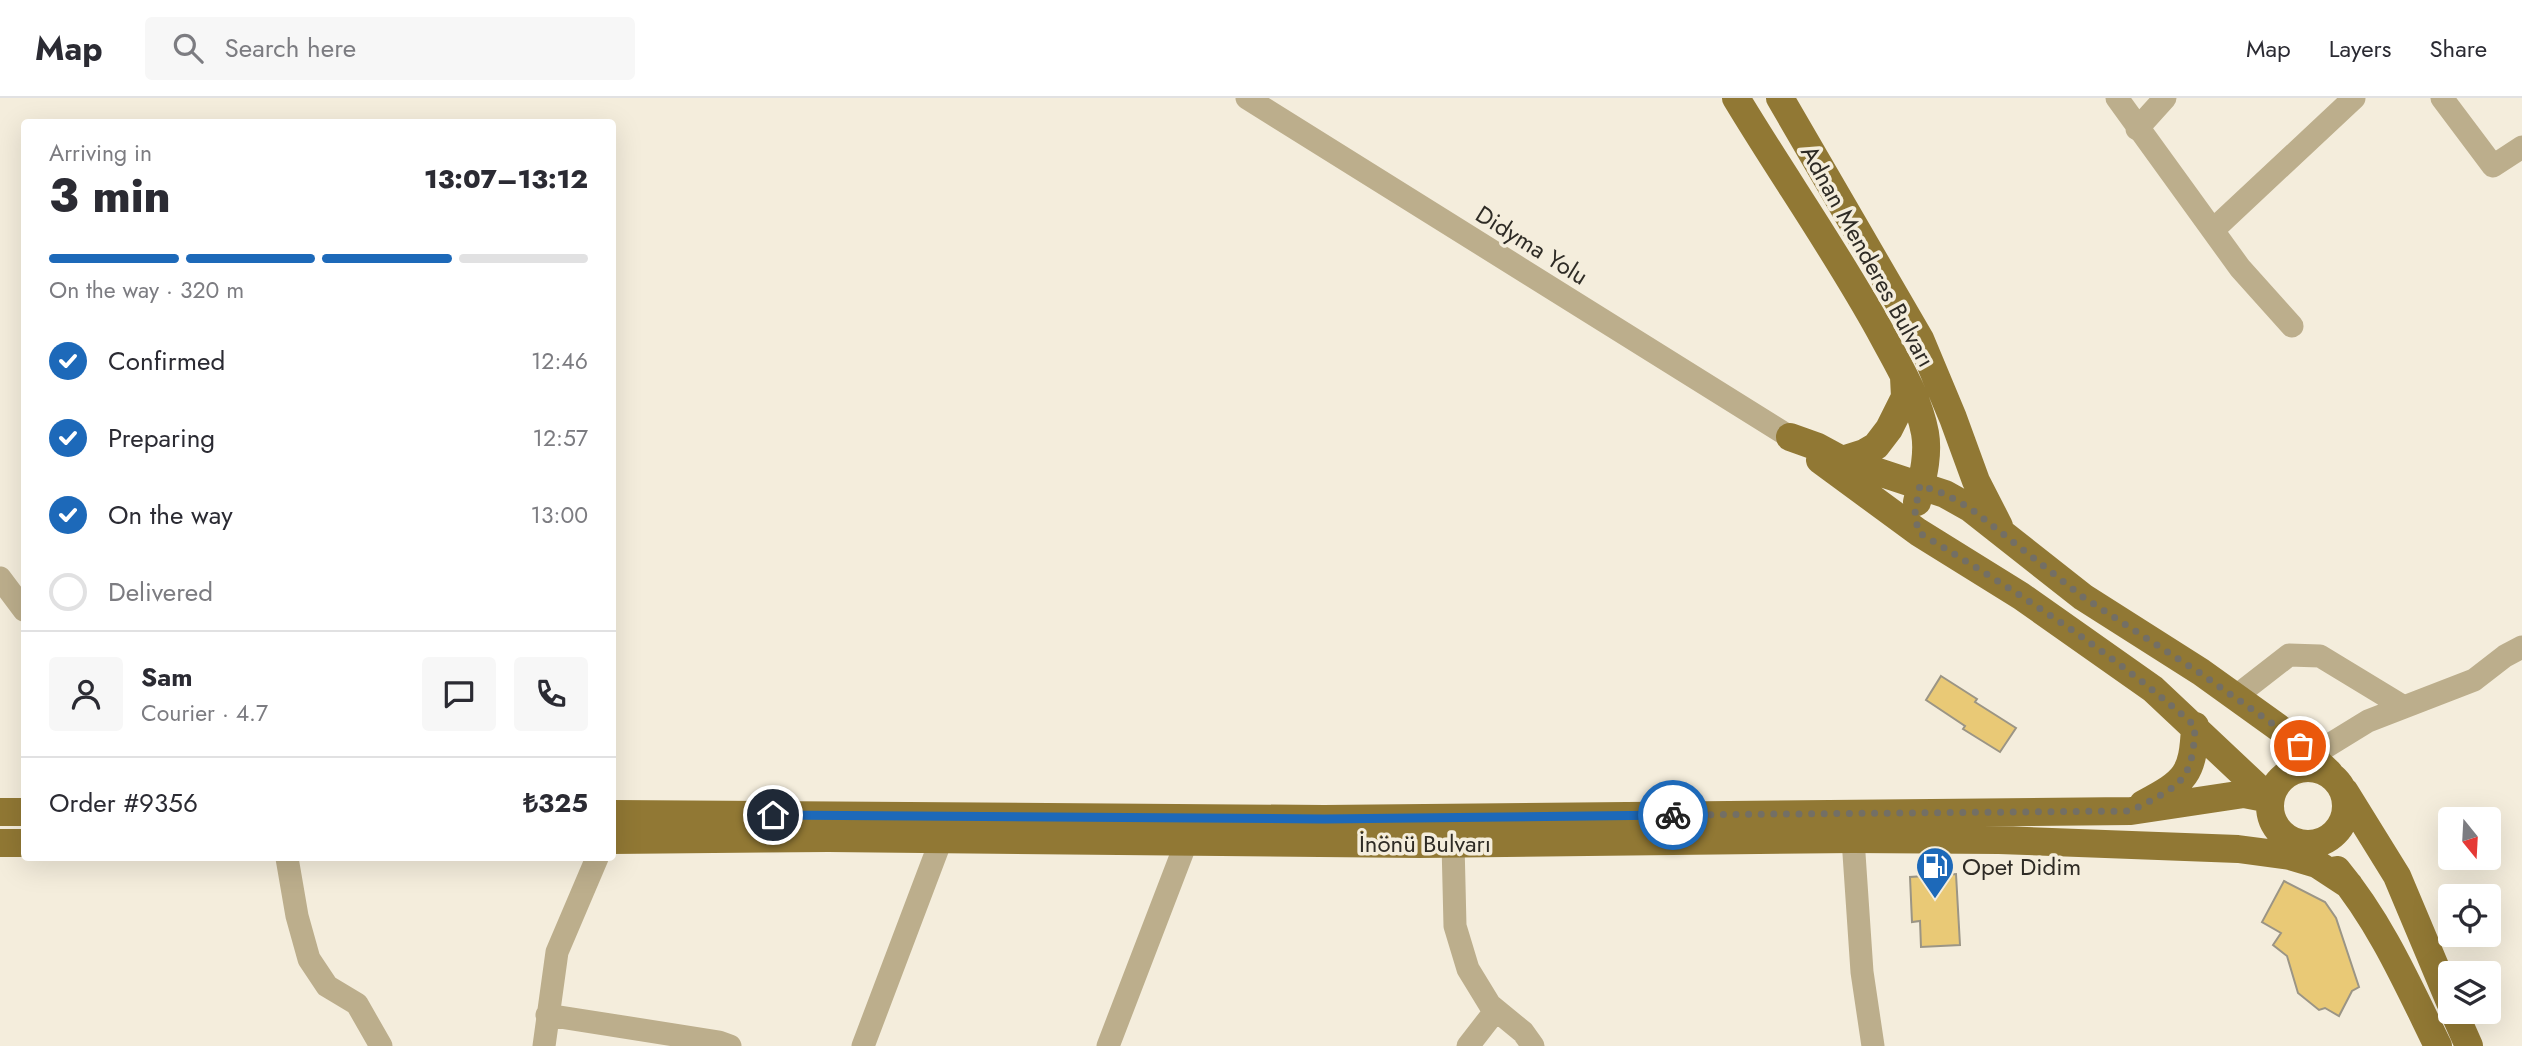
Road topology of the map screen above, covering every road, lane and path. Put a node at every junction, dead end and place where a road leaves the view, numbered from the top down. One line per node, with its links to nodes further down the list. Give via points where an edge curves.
1 (1247, 98): 13 (street, Didyma Yolu)
2 (1736, 98): 12 (main road, Adnan Menderes Bulvarı, via 1855,286)
3 (1780, 98): 17 (main road, Adnan Menderes Bulvarı, via 1920,339)
4 (2117, 98): 8 (street)
5 (2165, 98): 8 (street)
6 (2354, 98): 10 (street)
7 (2442, 98): 9 (street, via 2493,166)
8 (2137, 129): 10 (street)
9 (2522, 147)
10 (2213, 230): 11 (street, via 2239,268)
11 (2292, 326)
12 (1904, 375): 14 (main road, via 1905,397 1877,446); 15 (main road, Adnan Menderes Bulvarı, via 1925,436)
13 (1790, 437): 14 (main road); 16 (main road)
14 (1842, 460): 15 (main road)
15 (1920, 485): 16 (main road, Adnan Menderes Bulvarı, via 1915,511); 17 (main road, via 1970,508)
16 (1918, 532): 18 (main road)
17 (2001, 532): 18 (main road, via 1994,553); 22 (main road, via 2083,597)
18 (1972, 565): 24 (main road, via 2143,681)
19 (0, 578): 20 (street)
20 (21, 606)
21 (2522, 647): 23 (street, via 2474,680)
22 (2235, 697): 23 (street, via 2289,655 2320,656); 25 (main road, via 2290,736)
23 (2403, 708): 25 (street, via 2368,721)
24 (2195, 726): 26 (main road); 27 (main road, via 2194,755 2187,773 2172,788)
25 (2328, 774): 26 (main road, via 2317,768 2292,771 2274,787); 39 (main road, via 2346,814 2326,841); 44 (main road, via 2397,876)
26 (2270, 799): 27 (main road, İnönü Bulvarı, via 2244,794); 31 (main road, via 2272,821)
27 (2131, 811): 30 (main road, İnönü Bulvarı, via 1324,819)
28 (0, 812): 29 (main road)
29 (21, 812)
30 (616, 814)
31 (2286, 838): 39 (main road); 40 (main road)
32 (1853, 839): 38 (main road, İnönü Bulvarı); 40 (main road, İnönü Bulvarı); 55 (street, via 1862,972)
33 (616, 840): 34 (main road, İnönü Bulvarı)
34 (941, 840): 37 (main road, İnönü Bulvarı); 51 (street)
35 (0, 843): 36 (main road)
36 (21, 843)
37 (1186, 843): 38 (main road, İnönü Bulvarı); 52 (street)
38 (1453, 843): 45 (street, via 1455,926 1468,969)
39 (2315, 844): 43 (main road)
40 (2238, 849): 43 (main road, via 2317,864)
41 (288, 861): 48 (street, via 309,959 327,986 357,1004)
42 (596, 861): 46 (street, via 557,952)
43 (2349, 885): 56 (main road, via 2377,926)
44 (2438, 973)
45 (1496, 1010): 53 (street); 54 (street, via 1523,1031)
46 (547, 1016): 49 (street); 50 (street)
47 (2459, 1024): 57 (main road)
48 (381, 1046)
49 (544, 1046)
50 (730, 1046)
51 (863, 1046)
52 (1108, 1046)
53 (1468, 1046)
54 (1533, 1046)
55 (1873, 1046)
56 (2438, 1046)
57 (2469, 1046)

